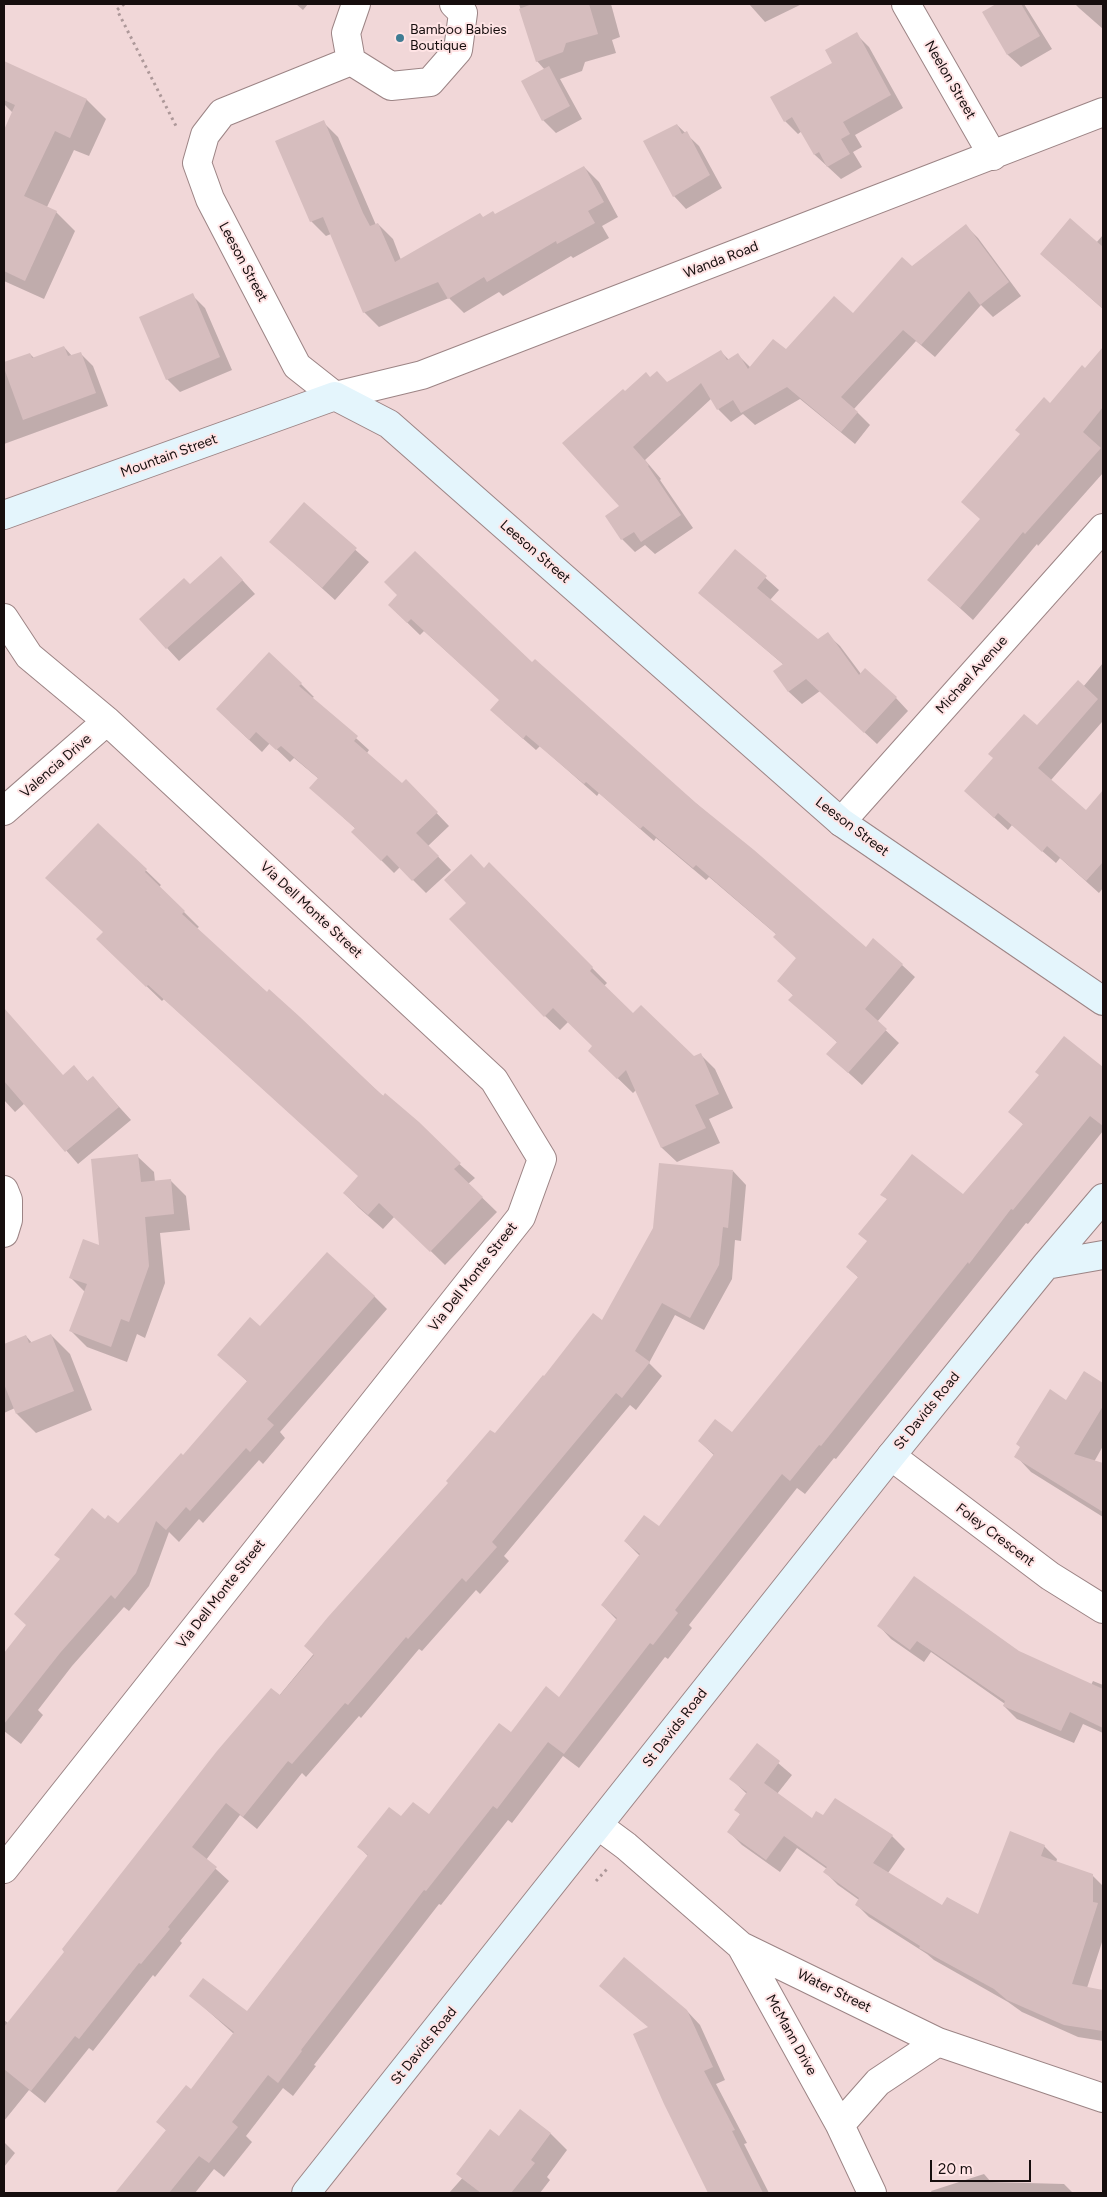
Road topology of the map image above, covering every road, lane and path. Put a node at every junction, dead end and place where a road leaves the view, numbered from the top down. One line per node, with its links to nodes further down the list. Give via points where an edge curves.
1 (124, 4): 8 (path, via 117,10)
2 (356, 4): 5 (street, via 346,33)
3 (454, 4): 5 (street, via 463,14 458,50 430,82 390,86)
4 (906, 4): 7 (street, Neelon Street)
5 (351, 61): 8 (street, via 222,113 205,135)
6 (1103, 112): 7 (street, Wanda Road)
7 (993, 156): 9 (street, Wanda Road, via 422,375)
8 (197, 163): 9 (street, Leeson Street, via 210,199 297,366)
9 (335, 396): 10 (street, Mountain Street); 15 (street, Leeson Street, via 389,424)
10 (4, 515)
11 (1103, 528): 15 (street, Michael Avenue)
12 (4, 618): 13 (street, Via Dell Monte Street, via 29,656)
13 (108, 721): 14 (street, Valencia Drive); 25 (street, Via Dell Monte Street, via 494,1080 542,1159 521,1216)
14 (4, 811)
15 (840, 822): 16 (street, Leeson Street)
16 (1103, 1001)
17 (4, 1190): 19 (street, via 8,1200 8,1220)
18 (1103, 1198): 21 (street, St Davids Road)
19 (4, 1233)
20 (1103, 1255): 21 (street)
21 (1046, 1265): 22 (street, St Davids Road)
22 (891, 1456): 23 (street, Foley Crescent, via 1050,1576); 24 (street, St Davids Road)
23 (1103, 1609)
24 (599, 1826): 26 (street, Water Street); 30 (street, St Davids Road)
25 (4, 1869)
26 (741, 1946): 27 (street, Water Street); 29 (street, McMann Drive)
27 (938, 2042): 28 (street, Water Street); 29 (street, via 878,2082)
28 (1103, 2098)
29 (840, 2125): 31 (street, McMann Drive)
30 (306, 2193)
31 (872, 2193)

